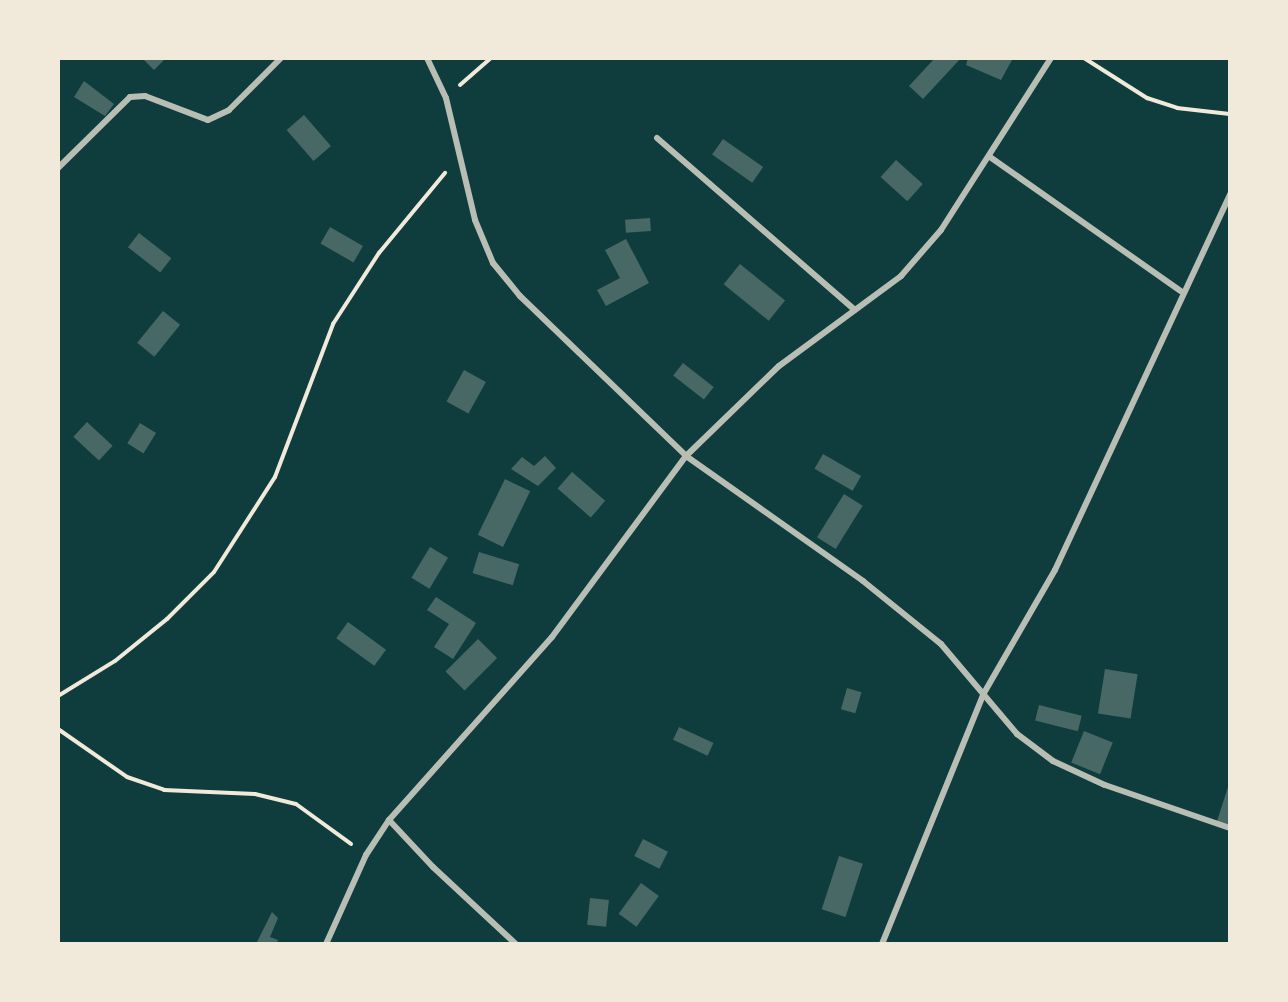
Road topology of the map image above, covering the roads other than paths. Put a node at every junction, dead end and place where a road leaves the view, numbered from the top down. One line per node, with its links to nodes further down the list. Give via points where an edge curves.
1 (281, 58): 6 (street, via 229,110 208,120 145,96 130,97)
2 (427, 58): 10 (street, via 446,98 475,220 493,263 520,296)
3 (1051, 58): 5 (street)
4 (657, 138): 9 (street)
5 (990, 157): 8 (street); 9 (street, via 941,230 901,276)
6 (58, 168)
7 (1230, 194): 8 (street)
8 (1181, 291): 11 (street, via 1055,570)
9 (855, 310): 10 (street, via 779,366)
10 (686, 456): 11 (street, via 863,581 941,644); 12 (street, via 552,637)
11 (984, 693): 13 (street, via 1017,734 1053,761 1105,785); 16 (street)
12 (389, 820): 14 (street, via 366,855); 15 (street)
13 (1230, 828)
14 (326, 944)
15 (516, 944)
16 (882, 944)

